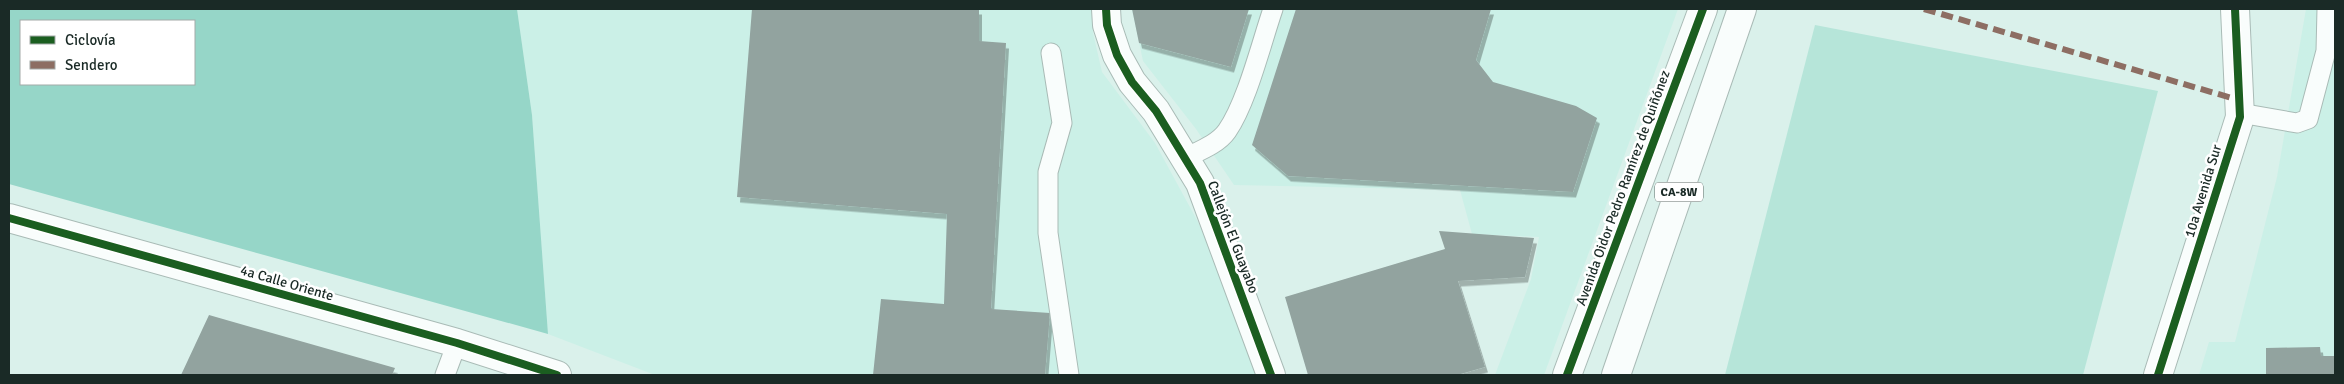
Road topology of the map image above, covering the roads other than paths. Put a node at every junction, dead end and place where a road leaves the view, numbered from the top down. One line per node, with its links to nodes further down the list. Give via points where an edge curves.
1 (1106, 9): 9 (street, Callejón El Guayabo, via 1116,55)
2 (1273, 9): 9 (lane, via 1240,106 1226,132 1210,146)
3 (1703, 9): 16 (street, Avenida Oidor Pedro Ramírez de Quiñónez / CA-8W)
4 (1742, 9): 17 (street, CA-8W)
5 (2235, 9): 8 (street, 10a Avenida Sur)
6 (2327, 9): 8 (lane, via 2326,51 2308,118 2297,123)
7 (1050, 53): 14 (lane, via 1062,123 1048,172 1048,233)
8 (2240, 113): 18 (street, 10a Avenida Sur)
9 (1185, 158): 15 (street, Callejón El Guayabo, via 1200,183)
10 (9, 218): 11 (street, 4a Calle Oriente)
11 (457, 343): 12 (lane); 13 (street, 4a Calle Oriente)
12 (445, 375)
13 (557, 375)
14 (1069, 375)
15 (1271, 375)
16 (1568, 375)
17 (1616, 375)
18 (2158, 375)

